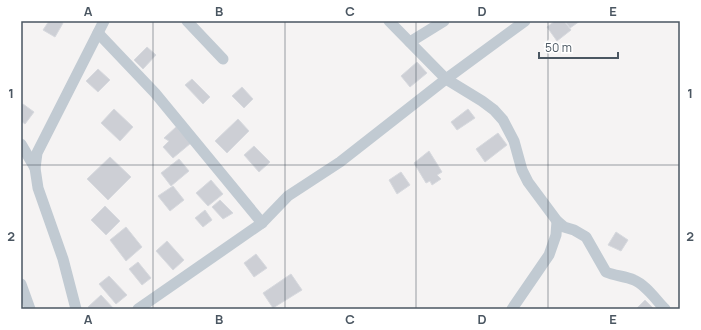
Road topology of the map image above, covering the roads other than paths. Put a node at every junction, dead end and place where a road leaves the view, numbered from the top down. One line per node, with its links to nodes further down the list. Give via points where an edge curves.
1 (104, 21): 6 (street)
2 (187, 21): 8 (street)
3 (389, 21): 7 (street)
4 (444, 21): 7 (street)
5 (525, 21): 9 (street)
6 (98, 33): 11 (street, via 37,153); 13 (street, via 155,93)
7 (410, 42): 9 (street)
8 (223, 59)
9 (446, 79): 12 (street, via 482,101 503,120 514,141 525,177); 13 (street, via 340,162 288,196)
10 (21, 144): 11 (street)
11 (35, 168): 16 (street, via 38,188 63,259)
12 (557, 221): 18 (street, via 554,242 549,254); 19 (street, via 586,237 606,272 635,280)
13 (262, 223): 17 (street)
14 (21, 284): 15 (street)
15 (30, 309)
16 (76, 309)
17 (138, 309)
18 (512, 309)
19 (665, 309)

